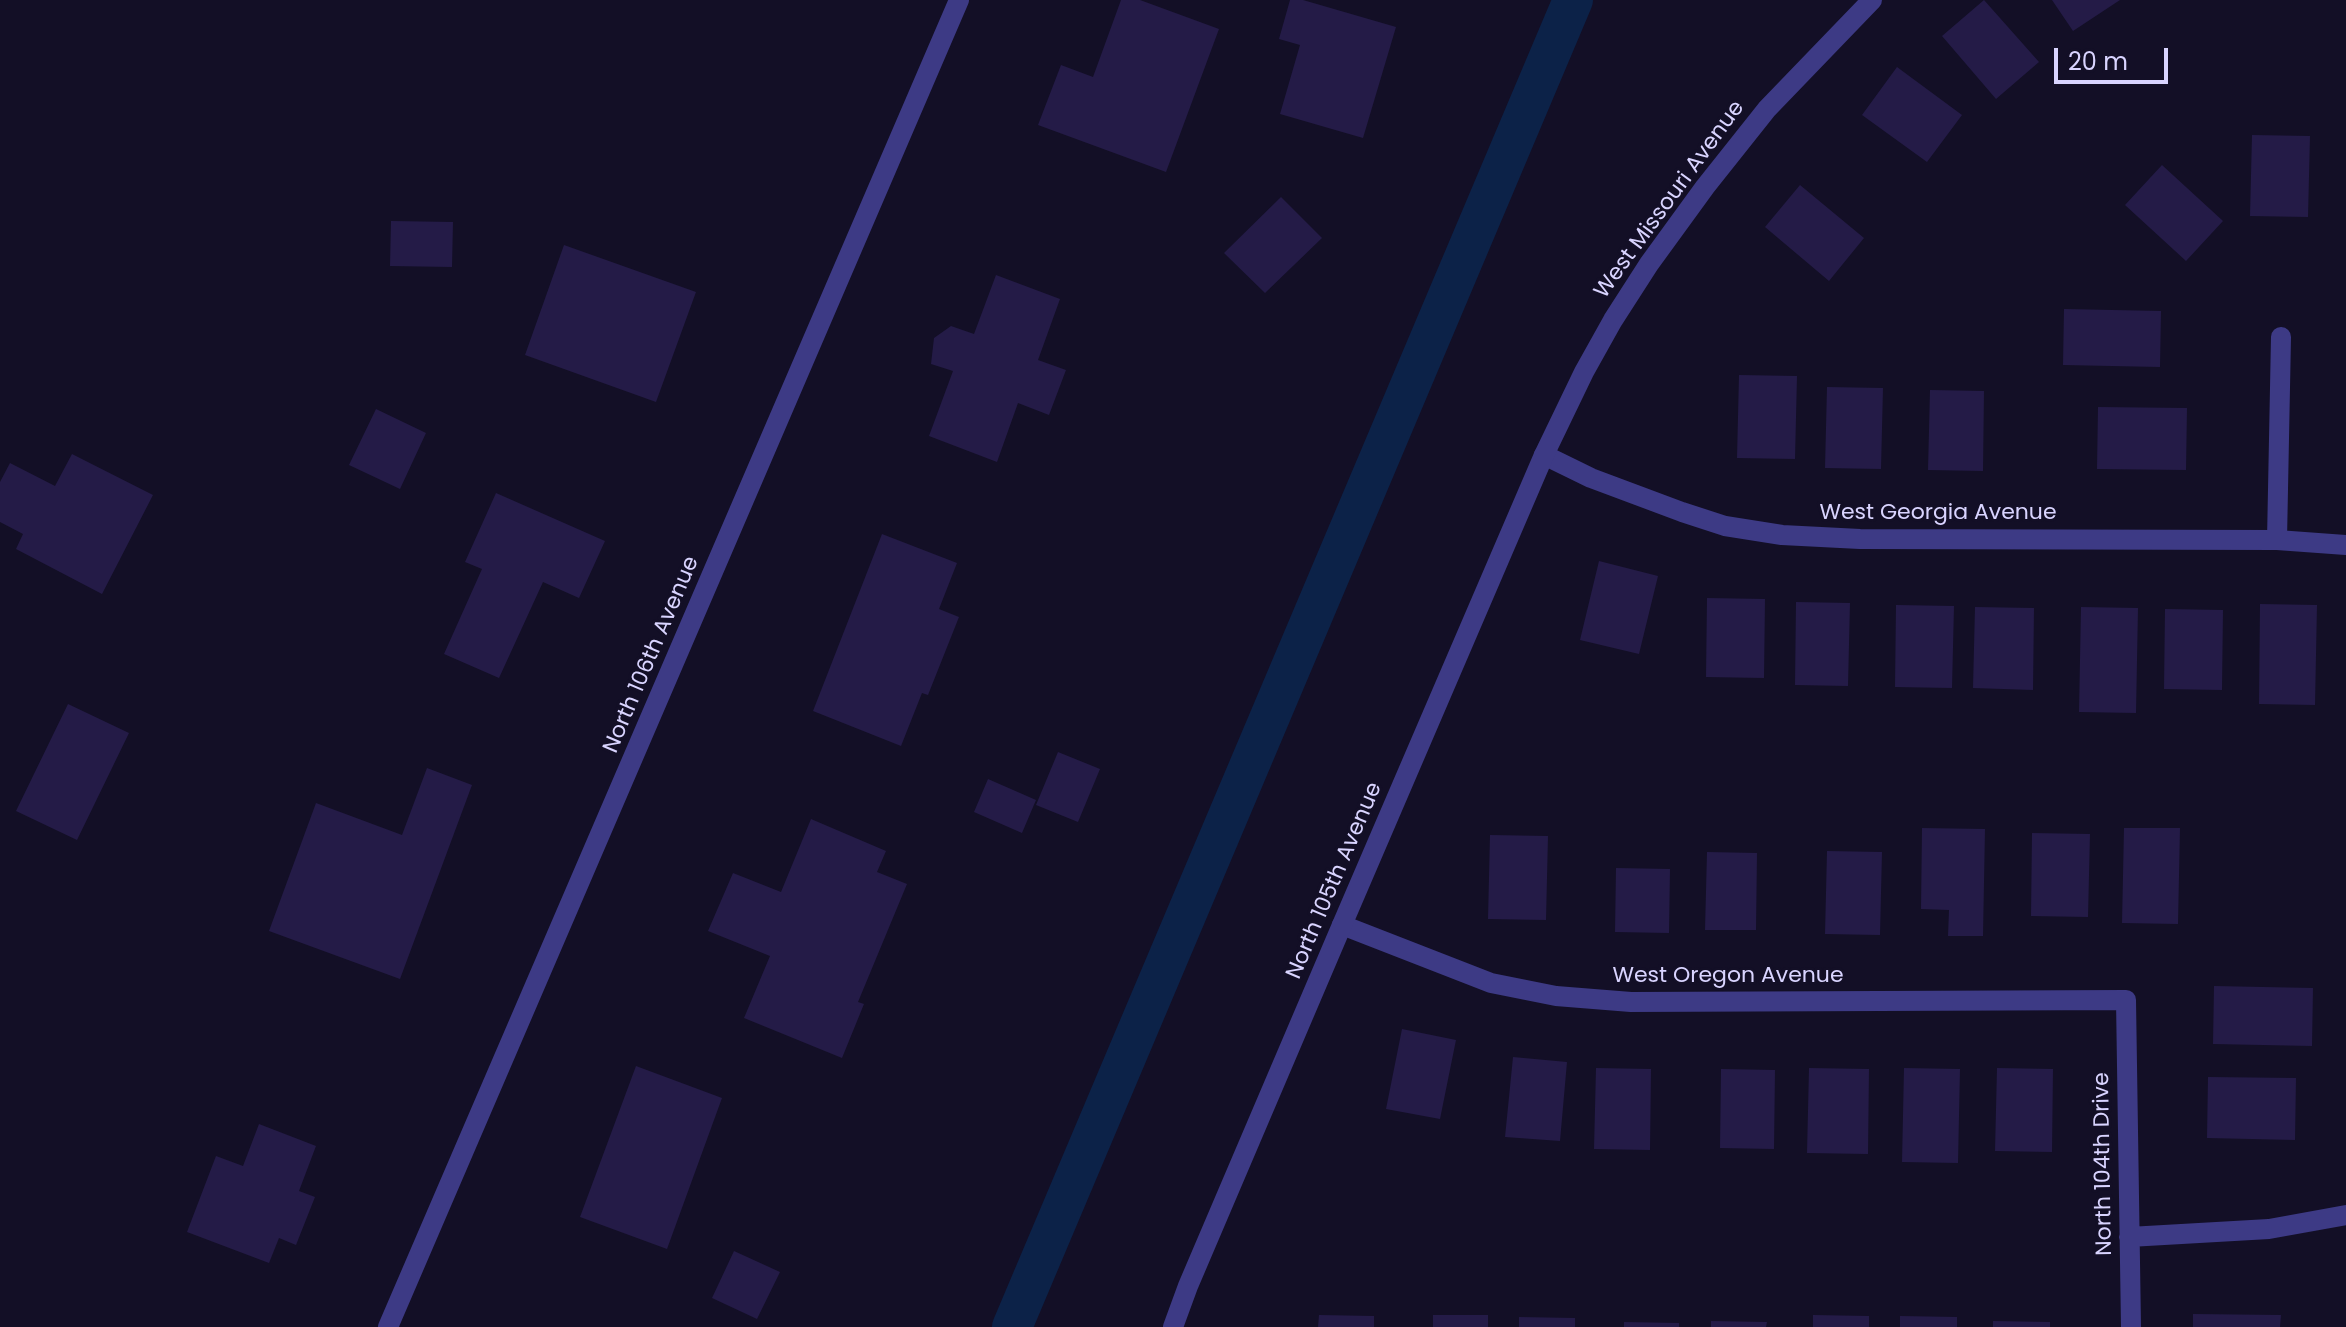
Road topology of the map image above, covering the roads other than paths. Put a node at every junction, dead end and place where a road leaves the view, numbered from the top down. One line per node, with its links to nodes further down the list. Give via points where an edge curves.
1 (959, 0): 11 (street, North 106th Avenue)
2 (1872, 0): 4 (street, West Missouri Avenue, via 1767,109 1649,264 1584,372)
3 (2281, 337): 5 (street)
4 (1544, 455): 5 (street, West Georgia Avenue, via 1682,512 1725,526 1782,535); 7 (street, North 105th Avenue)
5 (2277, 540): 6 (street, West Georgia Avenue)
6 (2346, 545)
7 (1342, 925): 8 (street, West Oregon Avenue, via 1491,983 1556,996 1631,1002); 12 (street, North 105th Avenue)
8 (2126, 1000): 10 (street, North 104th Drive)
9 (2346, 1215): 10 (street, via 2269,1229)
10 (2129, 1237): 13 (street, North 104th Drive)
11 (388, 1327)
12 (1173, 1327)
13 (2131, 1327)

